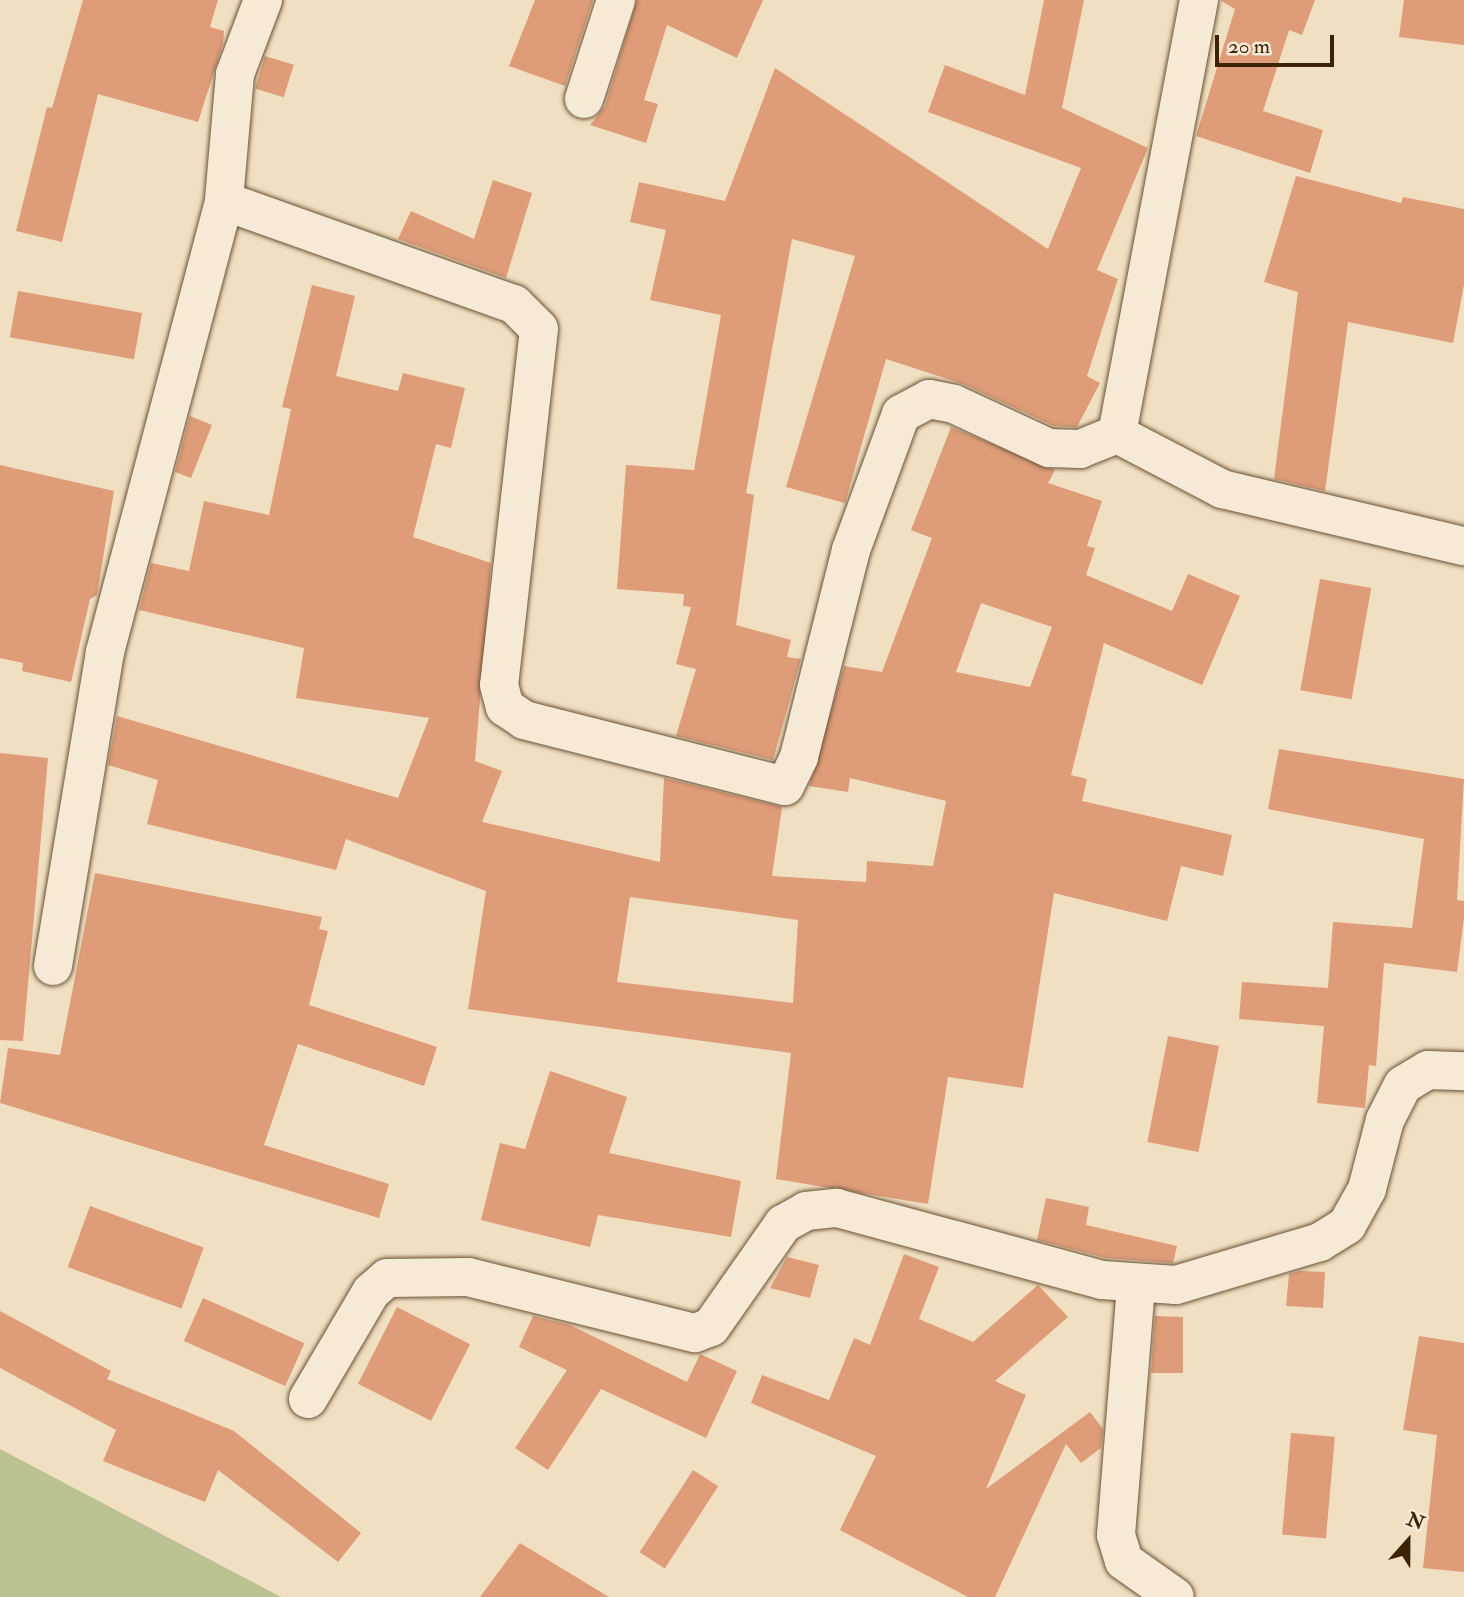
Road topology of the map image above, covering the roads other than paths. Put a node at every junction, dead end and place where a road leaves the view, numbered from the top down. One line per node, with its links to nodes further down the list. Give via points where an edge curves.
1 (263, 0): 5 (street, via 234,74)
2 (616, 0): 4 (street)
3 (1199, 0): 6 (street)
4 (584, 99)
5 (224, 201): 6 (street, via 530,314 539,329 540,352 499,685 505,707 524,720 765,785 785,786 799,758 851,550 901,414 929,399 954,404 1049,448 1080,449); 8 (street, via 105,652)
6 (1117, 434): 7 (street, via 1222,489)
7 (1464, 546)
8 (53, 966)
9 (1464, 1071): 10 (street, via 1428,1070 1404,1085 1385,1120 1367,1189 1347,1224 1320,1242 1176,1284)
10 (1136, 1286): 11 (street, via 837,1208 806,1211 783,1224 710,1327 695,1333 468,1278 387,1278 371,1292); 12 (street, via 1116,1535 1125,1561)
11 (308, 1399)
12 (1175, 1597)

